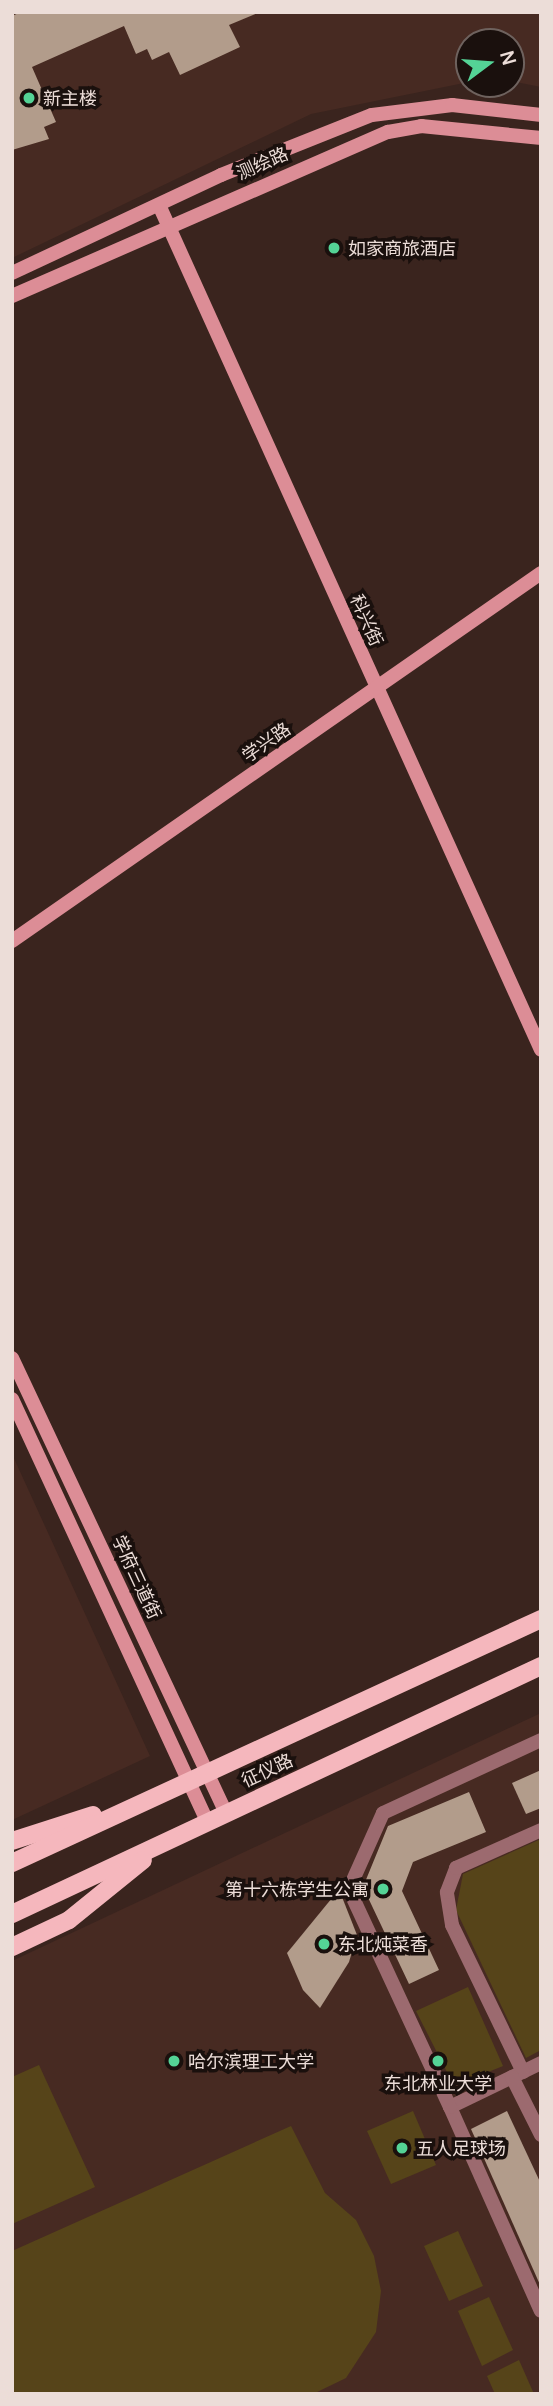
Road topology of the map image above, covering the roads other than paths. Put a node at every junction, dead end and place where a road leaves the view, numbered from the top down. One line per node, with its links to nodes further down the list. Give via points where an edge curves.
1 (541, 115): 3 (main road, 测绘路, via 452,104 381,113)
2 (541, 138): 4 (main road, 测绘路, via 421,126 388,132)
3 (159, 205): 4 (main road, 科兴街); 5 (main road, 测绘路)
4 (168, 226): 6 (main road, 测绘路); 8 (main road, 科兴街)
5 (12, 272)
6 (12, 296)
7 (541, 573): 8 (main road, 学兴路)
8 (377, 688): 9 (main road, 学兴路); 10 (main road, 科兴街)
9 (12, 941)
10 (541, 1050)
11 (12, 1357): 16 (main road, 学府三道街)
12 (12, 1399): 17 (main road)
13 (541, 1619): 16 (main road)
14 (541, 1666): 19 (main road, 征仪路)
15 (541, 1740): 29 (street, via 383,1813 349,1889)
16 (209, 1773): 17 (main road); 19 (main road, 学府三道街)
17 (190, 1782): 18 (main road); 20 (main road)
18 (146, 1800): 22 (main road); 24 (main road)
19 (226, 1812): 20 (main road, 征仪路)
20 (207, 1821): 23 (main road, 征仪路)
21 (541, 1829): 28 (street, via 456,1868 447,1892 452,1925)
22 (12, 1842)
23 (166, 1842): 25 (main road, 征仪路); 26 (main road, via 68,1920)
24 (12, 1863)
25 (12, 1914)
26 (12, 1947)
27 (541, 2063): 28 (street)
28 (518, 2074): 29 (street); 30 (street)
29 (450, 2107): 31 (street)
30 (541, 2135)
31 (541, 2311)

